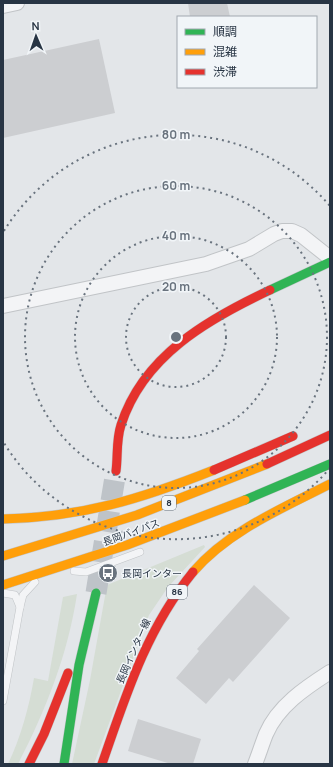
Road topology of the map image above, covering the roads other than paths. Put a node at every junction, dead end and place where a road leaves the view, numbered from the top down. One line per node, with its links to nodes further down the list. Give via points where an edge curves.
1 (17, 3): 2 (street)
2 (3, 6)
3 (330, 258): 5 (street, via 301,235 292,231 282,231 249,249 206,264)
4 (330, 262): 9 (main road, via 235,305 184,337 166,353 148,373 133,397 121,426)
5 (3, 306)
6 (302, 432): 11 (main road, via 165,489 97,510 54,517)
7 (330, 435): 15 (main road, 長岡バイパス / 8, via 257,468 137,515)
8 (330, 464): 12 (main road, 長岡バイパス, via 265,493)
9 (116, 471)
10 (330, 484): 26 (main road, 長岡インター線 / 86, via 265,517 236,536 217,549 183,584 151,632)
11 (3, 519)
12 (177, 527): 13 (lane); 16 (main road, 長岡バイパス)
13 (160, 541)
14 (147, 549): 16 (lane, via 86,572)
15 (3, 556)
16 (54, 570): 17 (main road, 長岡バイパス); 20 (lane, via 37,581 23,595)
17 (3, 585)
18 (3, 593): 20 (lane, via 14,595)
19 (96, 593): 21 (main road)
20 (20, 607): 23 (lane)
21 (90, 623): 24 (main road, via 73,657 44,734); 25 (main road, via 79,665)
22 (330, 672): 27 (street, via 309,686 278,714 266,734)
23 (3, 701)
24 (29, 764)
25 (64, 764)
26 (102, 764)
27 (255, 764)

